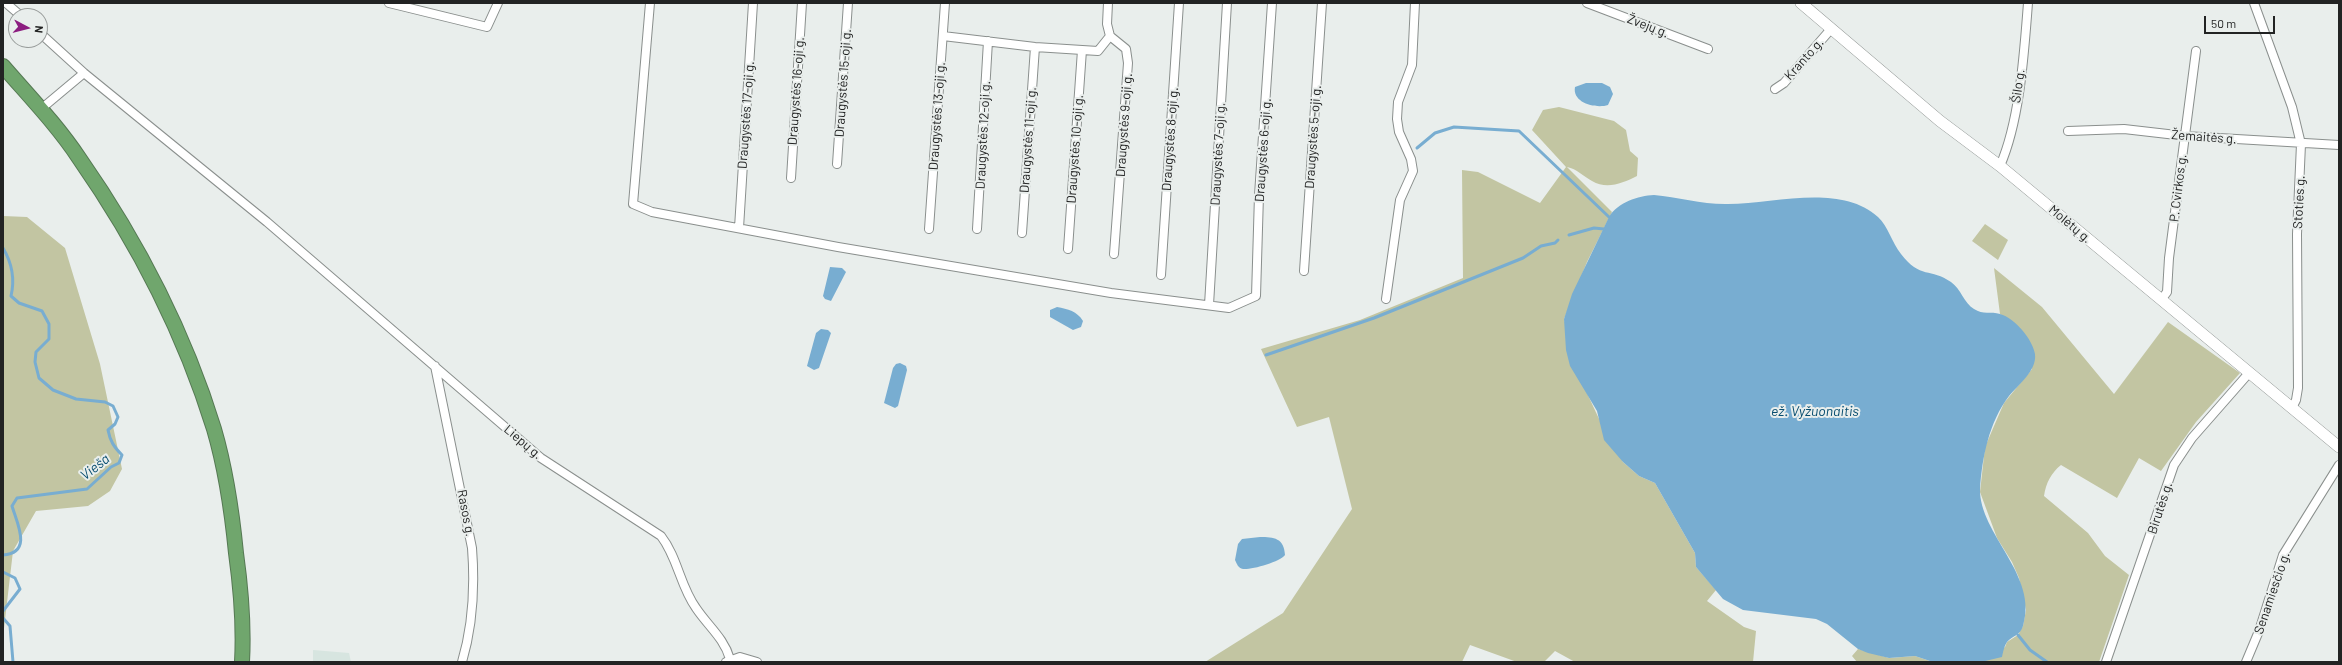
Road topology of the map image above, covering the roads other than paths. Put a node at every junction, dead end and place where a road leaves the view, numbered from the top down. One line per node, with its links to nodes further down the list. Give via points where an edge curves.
1 (389, 3): 2 (street, via 487,26)
2 (498, 3)
3 (650, 3): 38 (street, via 634,204 652,212)
4 (753, 3): 38 (street, Draugystės 17-oji g.)
5 (802, 3): 37 (street, Draugystės 16-oji g.)
6 (848, 3): 35 (street, Draugystės 15-oji g.)
7 (945, 3): 19 (street, Draugystės 13-oji g.)
8 (1108, 3): 20 (street, via 1107,24)
9 (1179, 3): 45 (street, Draugystės 8-oji g.)
10 (1227, 3): 48 (street, Draugystės 7-oji g.)
11 (1272, 3): 48 (street, Draugystės 6-oji g., via 1259,196 1256,296 1229,308)
12 (1322, 3): 44 (street, Draugystės 5-oji g.)
13 (1415, 3): 46 (street, via 1412,65 1398,102 1397,119 1413,171 1398,206)
14 (1587, 3): 24 (street, Žvejų g.)
15 (1801, 3): 18 (street, Molėtų g.)
16 (2028, 3): 36 (street, Šilo g., via 2010,143)
17 (2254, 3): 33 (street, Stoties g., via 2292,107)
18 (1831, 29): 29 (street, Kranto g., via 1784,83); 36 (street, Molėtų g., via 1940,121)
19 (943, 36): 22 (street); 39 (street, Draugystės 13-oji g.)
20 (1110, 36): 25 (street, via 1098,50); 43 (street, Draugystės 9-oji g., via 1126,49 1128,63)
21 (48, 40): 28 (street, Liepų g.)
22 (988, 41): 23 (street); 40 (street, Draugystės 12-oji g.)
23 (1035, 47): 25 (street); 41 (street, Draugystės 11-oji g.)
24 (1708, 49)
25 (1082, 50): 42 (street, Draugystės 10-oji g.)
26 (2196, 51): 32 (street, P. Cvirkos g.)
27 (3, 66): 30 (highway)
28 (84, 73): 30 (street); 49 (street, Liepų g., via 267,222)
29 (1775, 89)
30 (41, 109): 55 (highway, via 78,156 124,226 161,296 188,358 214,430 231,504 239,578)
31 (2068, 131): 32 (street, Žemaitės g., via 2124,129)
32 (2185, 136): 33 (street, Žemaitės g.); 47 (street, P. Cvirkos g., via 2169,258 2168,286)
33 (2302, 144): 34 (street, Žemaitės g.); 51 (street, Stoties g., via 2297,234 2298,388)
34 (2339, 145)
35 (837, 164)
36 (2000, 166): 47 (street, Molėtų g.)
37 (791, 178)
38 (739, 228): 48 (street, via 846,249 1111,293)
39 (929, 229)
40 (977, 229)
41 (1022, 233)
42 (1068, 249)
43 (1114, 254)
44 (1304, 270)
45 (1161, 275)
46 (1386, 299)
47 (2161, 300): 50 (street, Molėtų g.)
48 (1209, 305)
49 (435, 366): 54 (street, Liepų g., via 541,458 661,536 672,550 679,574 695,608 723,641); 56 (street, Rasos g., via 474,569 471,629)
50 (2248, 373): 51 (street, Molėtų g.); 58 (street, Birutės g., via 2192,438 2174,465)
51 (2292, 408): 52 (street, Molėtų g.)
52 (2339, 447)
53 (2339, 465): 59 (street, Senamiesčio g., via 2283,555 2259,631)
54 (728, 660): 57 (street, Liepų g., via 740,657)
55 (242, 662)
56 (462, 662)
57 (757, 662)
58 (2106, 662)
59 (2246, 662)

